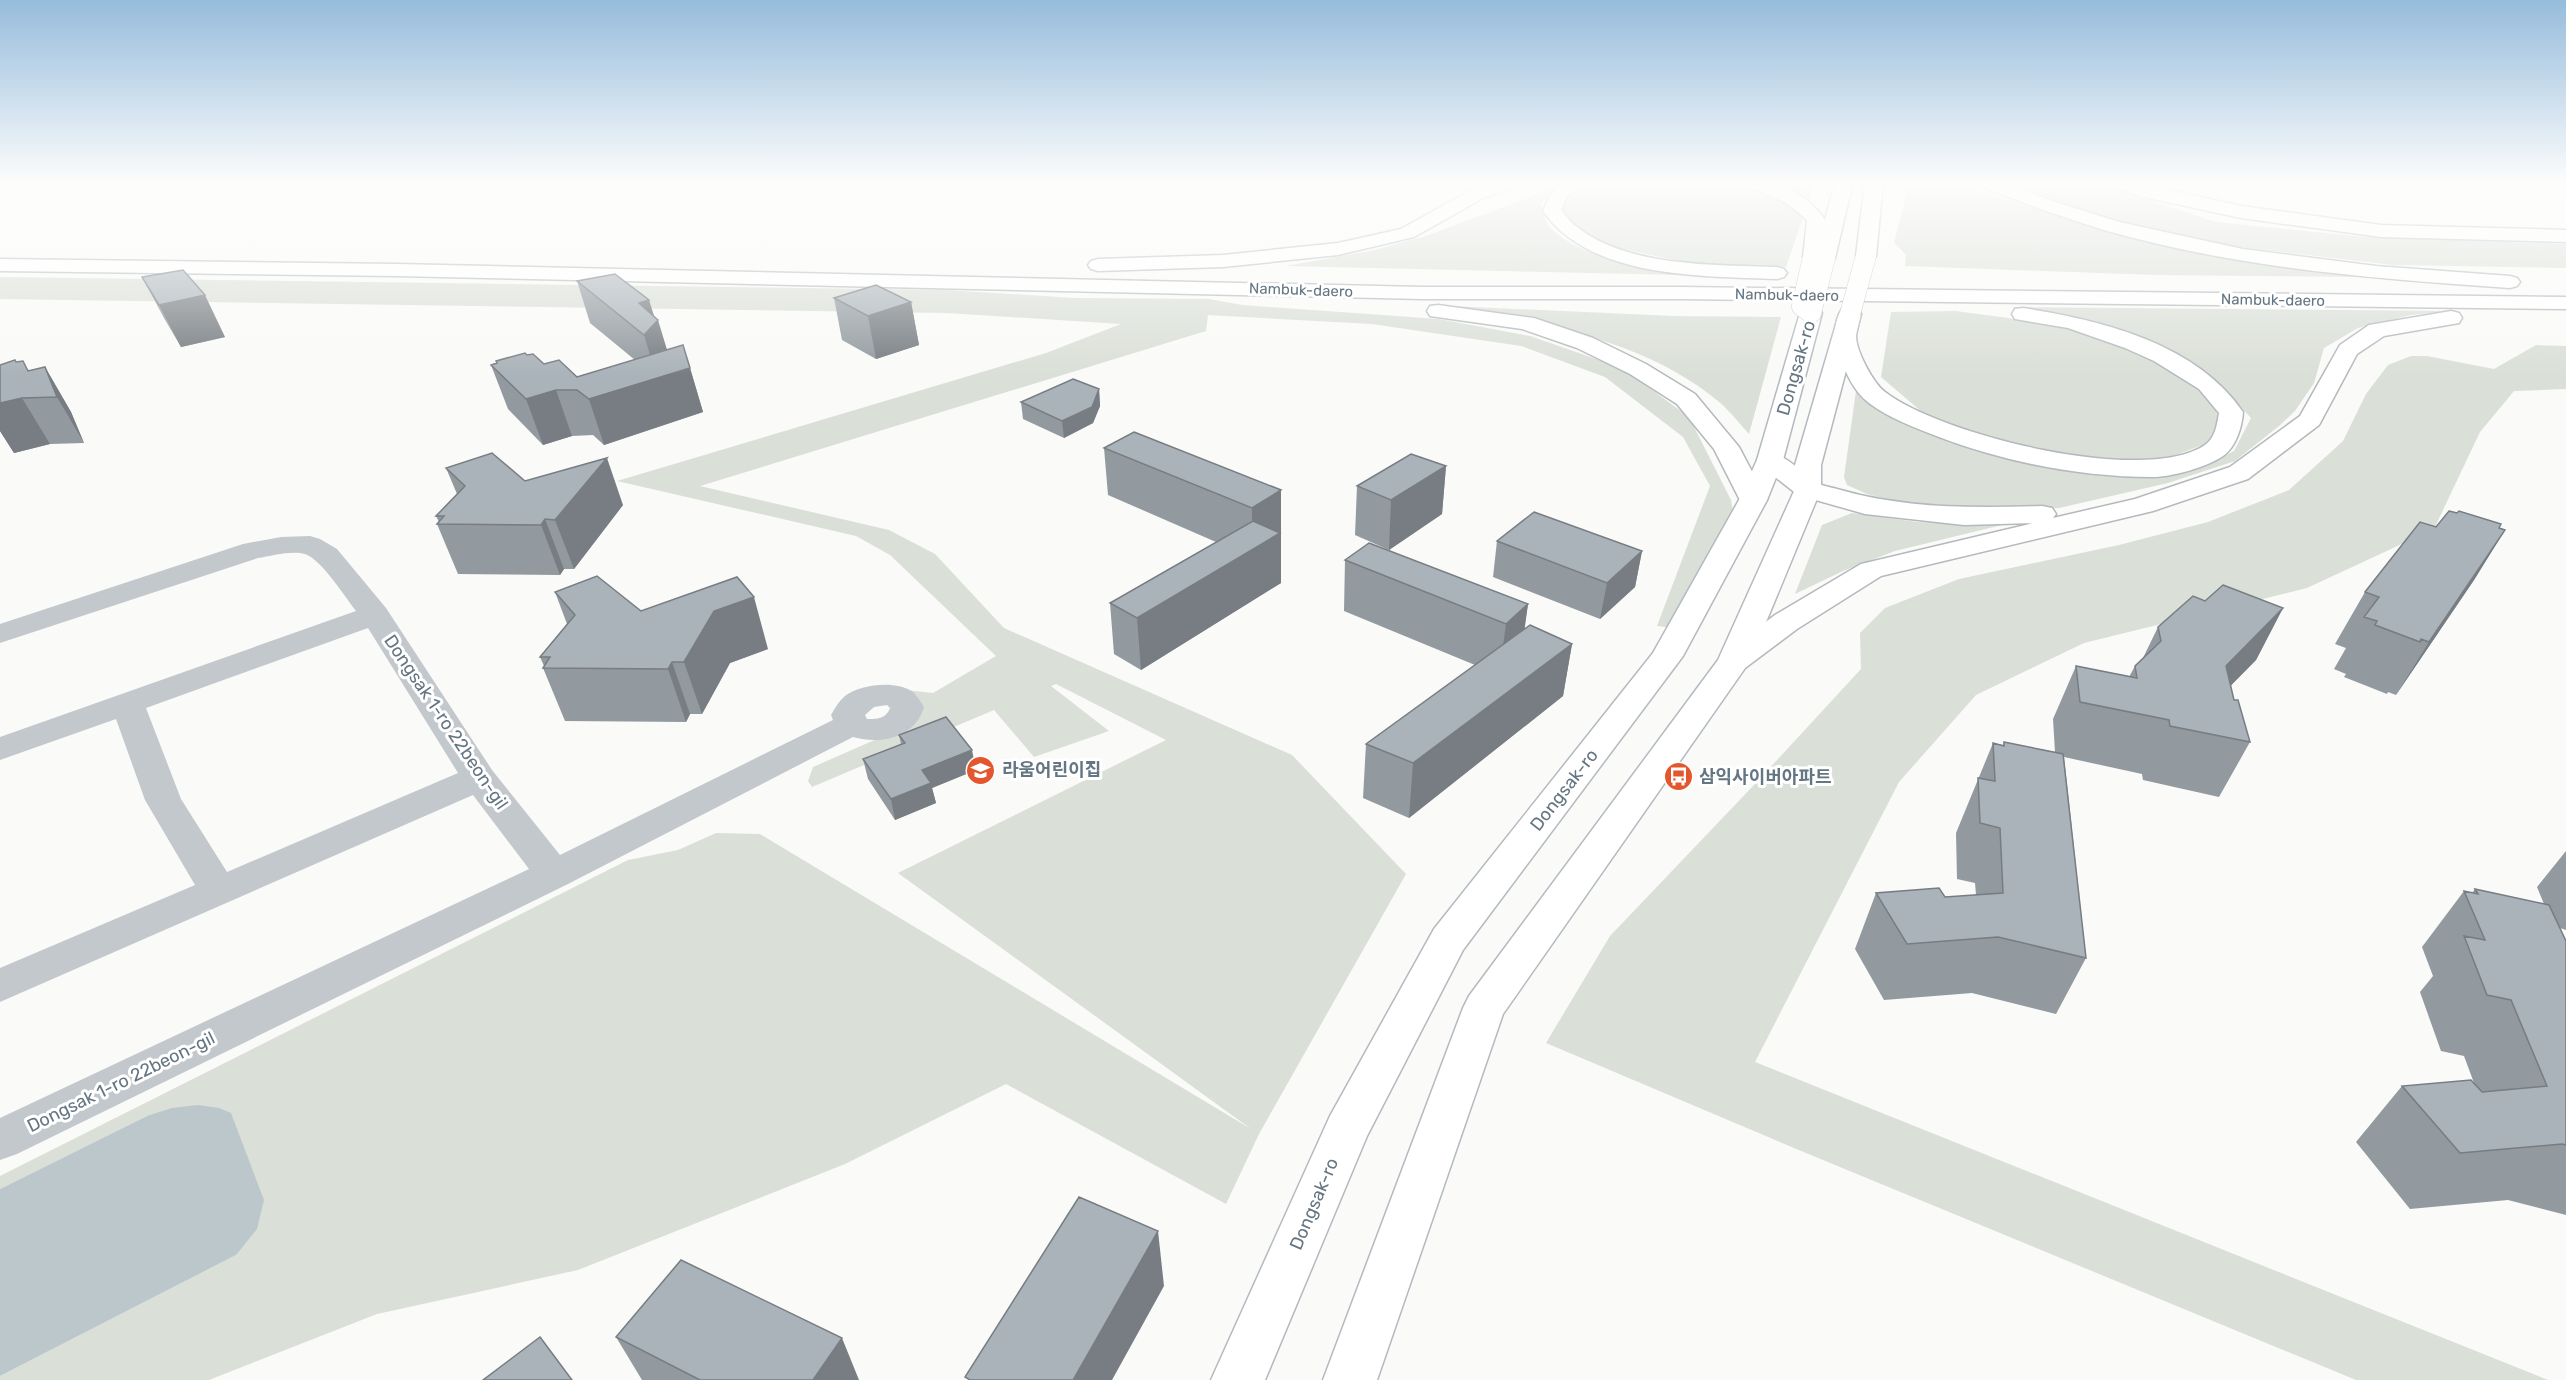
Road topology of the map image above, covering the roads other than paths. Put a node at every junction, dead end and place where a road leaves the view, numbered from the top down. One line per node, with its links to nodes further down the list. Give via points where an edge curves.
1 (1349, 246): 10 (main road, via 1223,261)
2 (1598, 246): 11 (main road, via 1655,264 1703,270)
3 (1818, 246): 8 (main road)
4 (1823, 246): 8 (main road)
5 (1867, 246): 17 (main road, Dongsak-ro, bridge)
6 (2196, 246): 13 (main road, via 2380,271)
7 (0, 253): 10 (main road, Nambuk-daero)
8 (1819, 258): 18 (main road, Dongsak-ro, bridge, via 1802,306 1811,313)
9 (0, 265): 12 (main road, Nambuk-daero)
10 (1016, 268): 11 (main road, Nambuk-daero, via 1678,281)
11 (2030, 283): 13 (main road, Nambuk-daero)
12 (1117, 286): 14 (main road, Nambuk-daero); 20 (main road, via 1466,314 1526,324 1585,343 1686,399 1726,447)
13 (2566, 286)
14 (1572, 294): 15 (main road, Nambuk-daero); 17 (main road, via 1933,306 2001,310 2072,322 2142,347 2207,384 2231,412 2229,430 2215,450 2182,464 2155,469 2064,462 1990,447 1917,420 1876,397 1858,375 1845,338)
15 (2566, 303)
16 (2566, 313): 21 (main road, via 2429,320 2377,330 2348,350 2310,420 2275,448 2239,473)
17 (1850, 314): 19 (main road, Dongsak-ro, via 1808,465)
18 (1770, 460): 19 (main road); 20 (main road, Dongsak-ro)
19 (1808, 489): 21 (main road, via 1864,506 1964,517); 24 (main road, Dongsak-ro)
20 (1753, 500): 33 (main road, Dongsak-ro, via 1667,656 1448,940 1346,1130)
21 (2142, 505): 24 (main road, via 1871,570 1786,622)
22 (375, 615): 23 (street, Dongsak 1-ro 22beon-gil, via 327,555 310,545 281,546 215,561); 25 (street); 28 (street, Dongsak 1-ro 22beon-gil)
23 (0, 634)
24 (1734, 661): 34 (main road, Dongsak-ro, via 1484,1008)
25 (128, 705): 27 (street); 30 (street, via 163,800)
26 (852, 724): 29 (street)
27 (0, 749)
28 (479, 778): 29 (street, Dongsak 1-ro 22beon-gil); 30 (street)
29 (554, 874): 32 (street, Dongsak 1-ro 22beon-gil)
30 (219, 891): 31 (street)
31 (0, 986)
32 (0, 1140)
33 (1238, 1380)
34 (1350, 1380)

